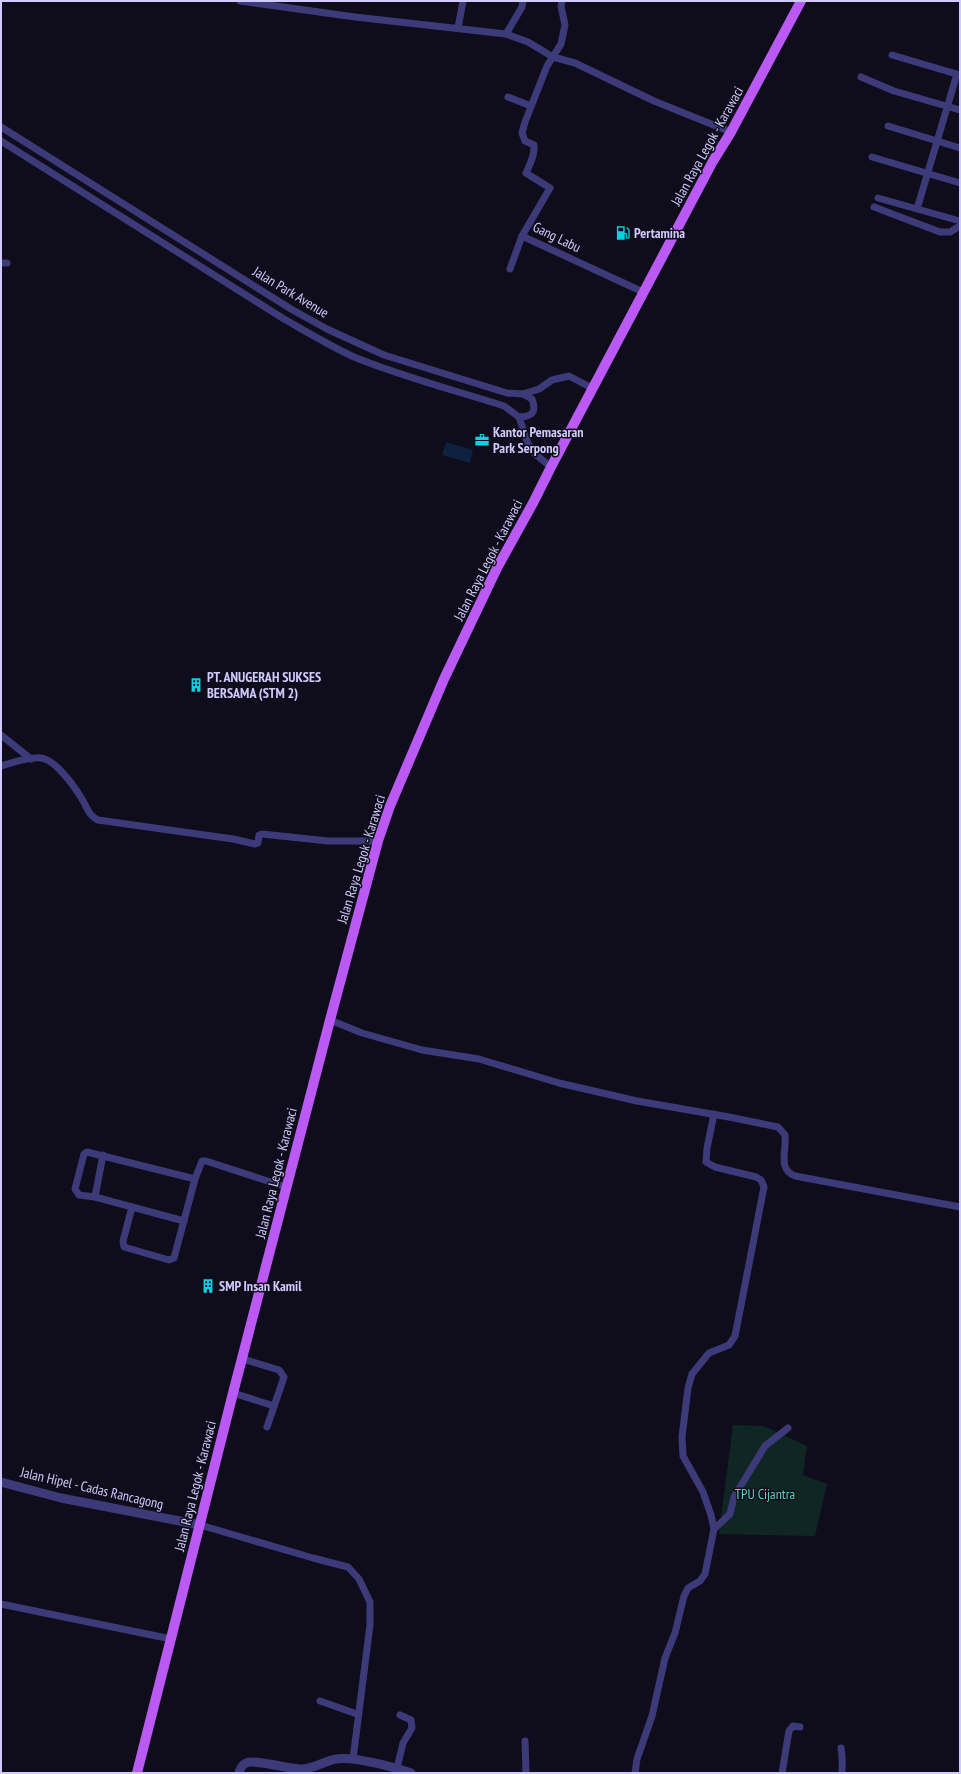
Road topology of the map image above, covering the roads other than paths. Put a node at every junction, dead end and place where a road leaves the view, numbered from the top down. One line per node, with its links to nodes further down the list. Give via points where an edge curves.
1 (240, 1): 6 (street)
2 (463, 1): 6 (street)
3 (523, 1): 7 (street)
4 (562, 1): 9 (street, Gang Labu, via 565,25 561,44)
5 (801, 1): 18 (main road, Jalan Raya Legok - Karawaci)
6 (458, 28): 7 (street)
7 (506, 34): 9 (street, via 528,42)
8 (892, 55): 10 (street)
9 (553, 57): 13 (street, Gang Labu); 18 (street, via 575,63 654,101)
10 (959, 74): 14 (street)
11 (861, 78): 14 (street)
12 (508, 97): 13 (street)
13 (531, 106): 30 (street, Gang Labu, via 522,133 525,141 534,145 533,156 526,173 550,188)
14 (948, 107): 15 (street); 20 (street)
15 (960, 110)
16 (1, 126): 33 (street, Jalan Park Avenue, via 291,309)
17 (888, 126): 20 (street)
18 (731, 132): 32 (main road, Jalan Raya Legok - Karawaci)
19 (1, 141): 35 (street, Jalan Park Avenue, via 284,319)
20 (938, 141): 21 (street); 23 (street)
21 (960, 148)
22 (872, 157): 23 (street)
23 (928, 173): 24 (street); 27 (street)
24 (960, 183)
25 (878, 198): 27 (street)
26 (874, 207): 29 (street, via 940,232 950,232)
27 (918, 209): 28 (street)
28 (960, 221)
29 (960, 226)
30 (522, 236): 31 (street); 32 (street, Gang Labu)
31 (510, 269)
32 (643, 292): 38 (main road, Jalan Raya Legok - Karawaci)
33 (356, 344): 34 (street, Jalan Park Avenue); 35 (street)
34 (369, 349): 36 (street); 37 (street, Jalan Park Avenue)
35 (352, 356): 36 (street, Jalan Park Avenue)
36 (364, 361): 40 (street, Jalan Park Avenue)
37 (476, 384): 39 (street, Jalan Park Avenue, via 507,393); 40 (street)
38 (592, 388): 39 (street, Jalan Park Avenue, via 569,376 552,380 539,389); 42 (main road, Jalan Raya Legok - Karawaci)
39 (524, 394): 41 (street, via 532,399 534,406 532,413 527,417)
40 (472, 396): 41 (street, Jalan Park Avenue, via 504,406)
41 (519, 417): 42 (street, via 528,444 535,454)
42 (551, 467): 46 (main road, Jalan Raya Legok - Karawaci, via 497,568 444,680 390,806)
43 (1, 735): 44 (street)
44 (31, 759): 45 (street); 46 (street, via 42,758 70,780 87,811 98,820 255,844 262,834 328,841)
45 (1, 766)
46 (378, 841): 47 (main road, Jalan Raya Legok - Karawaci)
47 (330, 1020): 48 (street, via 362,1033 422,1050 479,1059 559,1083 637,1101); 51 (main road, Jalan Raya Legok - Karawaci)
48 (714, 1114): 54 (street, via 778,1127 782,1130 786,1144 784,1164 788,1173 795,1176); 63 (street, via 706,1162 714,1167 756,1177 761,1180 764,1187 735,1336 730,1345 714,1350 704,1359 692,1374 687,1393 682,1437 683,1456 712,1515)
49 (103, 1155): 50 (street); 52 (street); 52 (street, via 85,1152 75,1189 79,1195)
50 (195, 1179): 51 (street, via 200,1164 206,1161); 55 (street)
51 (286, 1187): 56 (main road, Jalan Raya Legok - Karawaci)
52 (95, 1197): 53 (street)
53 (132, 1207): 55 (street); 55 (street, via 123,1241 124,1247 169,1260 174,1258)
54 (960, 1207)
55 (184, 1221)
56 (242, 1359): 57 (main road, Jalan Raya Legok - Karawaci); 58 (street, via 282,1372 284,1379)
57 (233, 1392): 58 (street); 62 (main road, Jalan Raya Legok - Karawaci)
58 (274, 1406): 59 (street)
59 (267, 1427)
60 (788, 1428): 63 (street, via 765,1446 734,1497 730,1514)
61 (1, 1482): 62 (street, Jalan Hipel - Cadas Rancagong, via 61,1498)
62 (200, 1525): 65 (main road, Jalan Raya Legok - Karawaci); 67 (street, via 348,1566 359,1579 370,1602 370,1625)
63 (714, 1528): 79 (street, via 705,1574 700,1581 688,1588 684,1596 675,1633 665,1658 652,1716 637,1759)
64 (1, 1604): 65 (street)
65 (171, 1639): 75 (main road, Jalan Raya Legok - Karawaci)
66 (320, 1702): 67 (street)
67 (357, 1714): 72 (street)
68 (400, 1715): 73 (street, via 411,1720 412,1728 403,1743)
69 (800, 1727): 80 (street, via 793,1726 789,1731)
70 (525, 1741): 78 (street)
71 (841, 1748): 81 (street, via 844,1759 841,1765)
72 (352, 1759): 73 (street); 74 (street, via 335,1759)
73 (397, 1768): 77 (street)
74 (314, 1770): 76 (street, via 251,1762)
75 (137, 1773)
76 (238, 1773)
77 (411, 1773)
78 (526, 1773)
79 (636, 1773)
80 (782, 1773)
81 (842, 1773)

